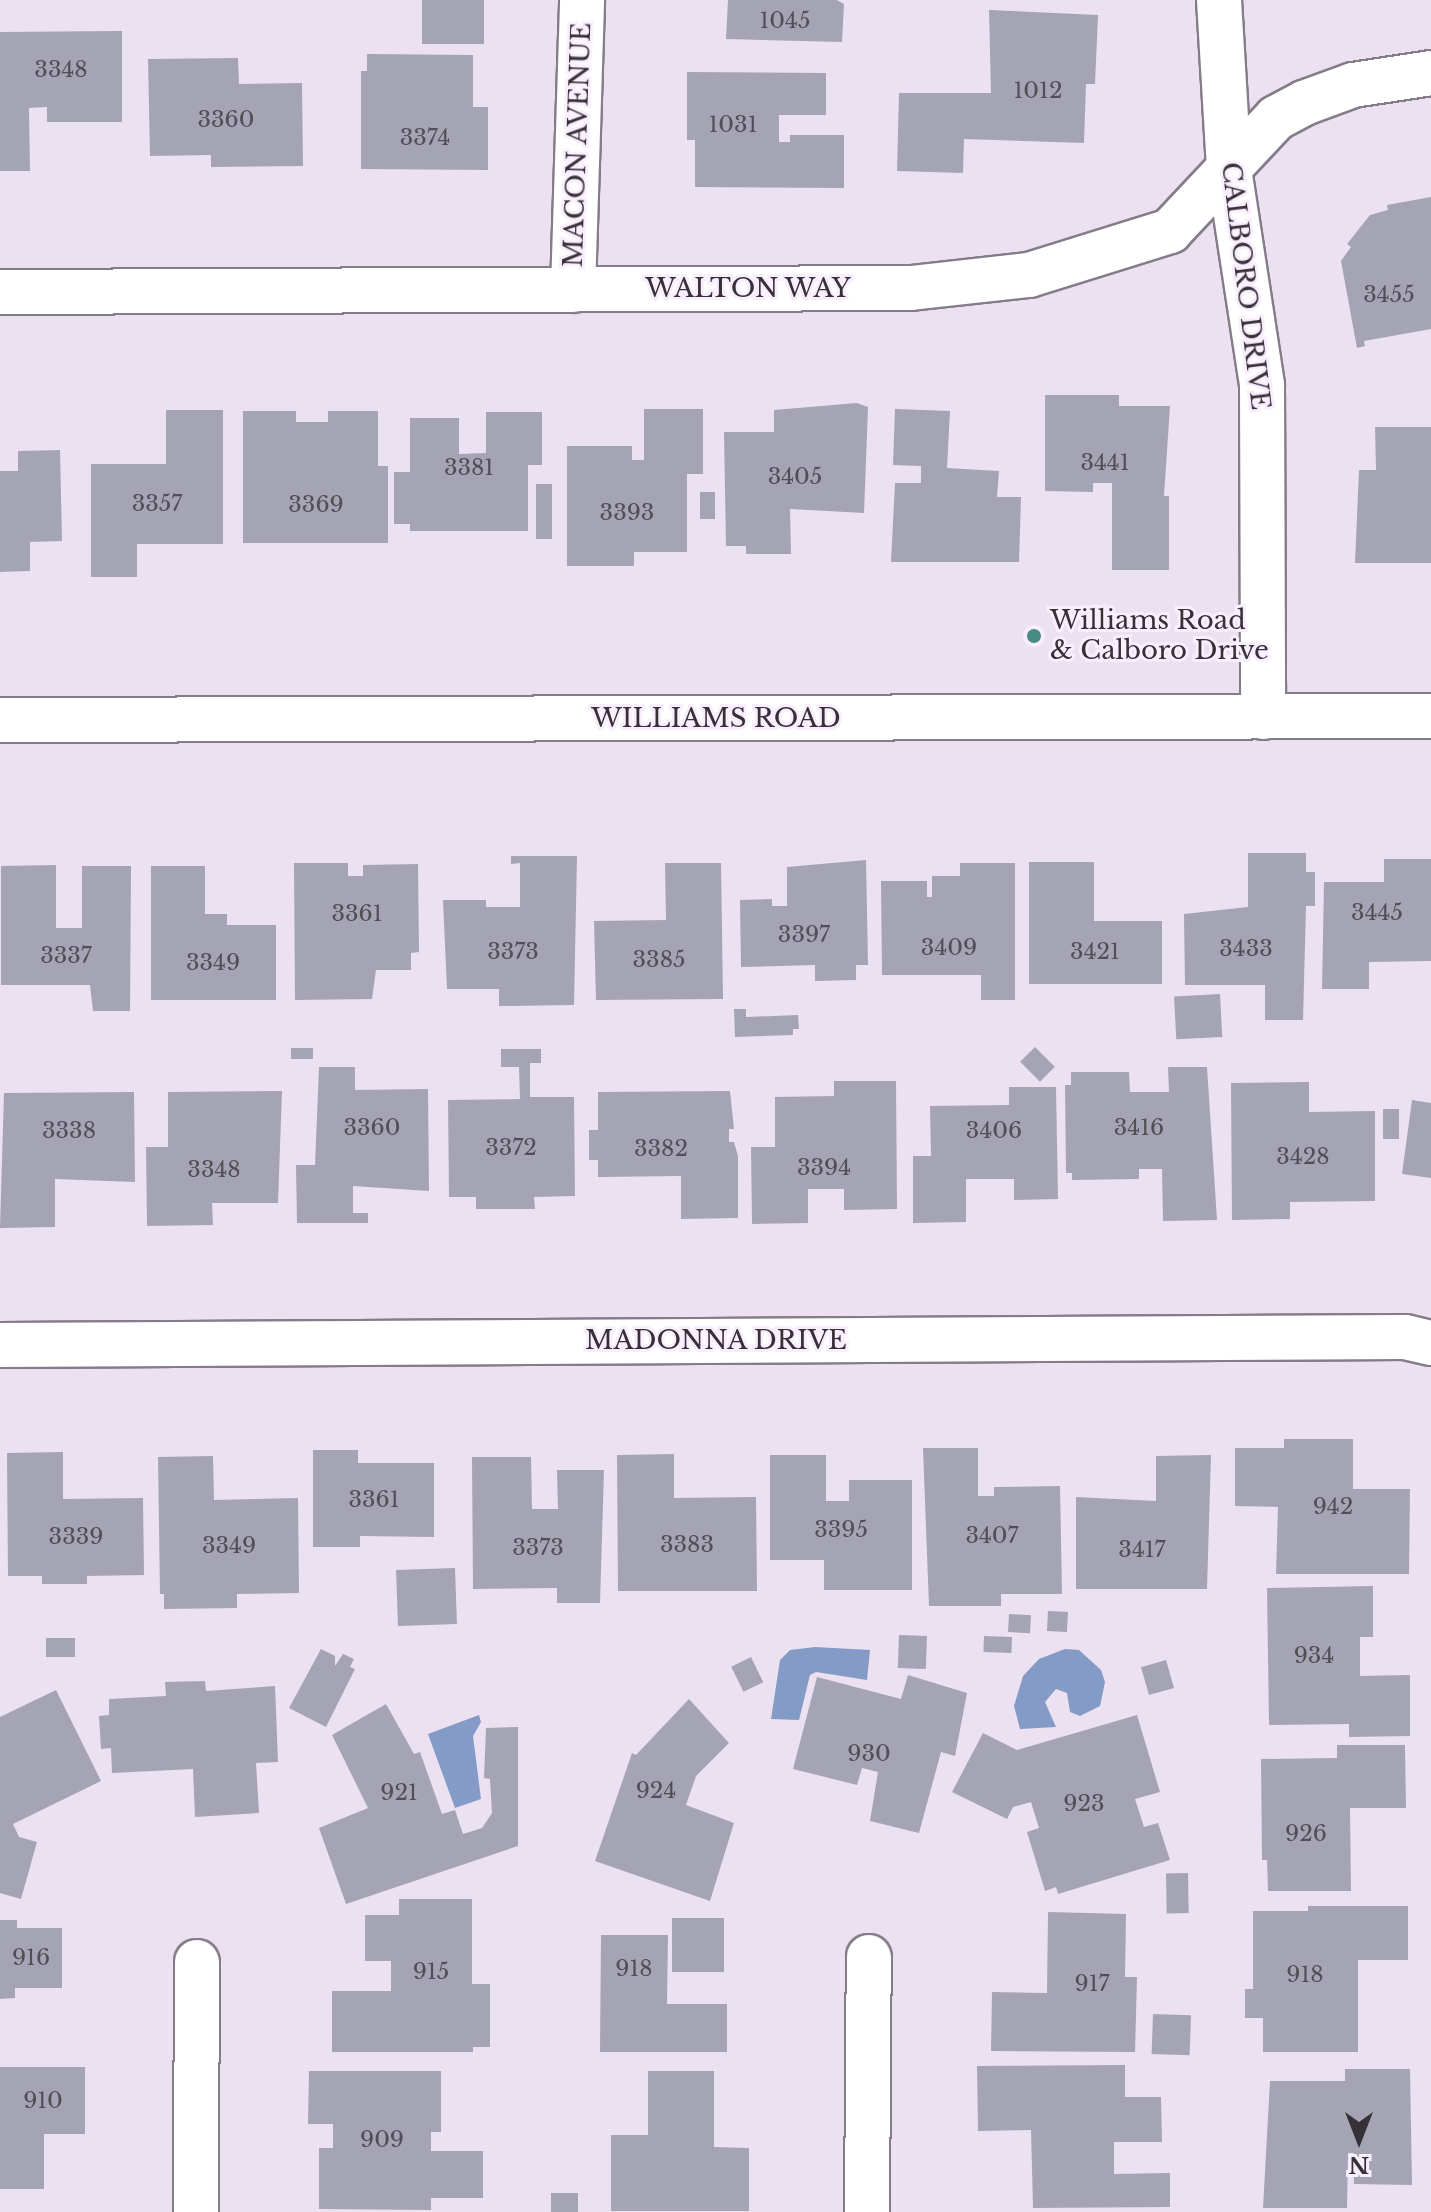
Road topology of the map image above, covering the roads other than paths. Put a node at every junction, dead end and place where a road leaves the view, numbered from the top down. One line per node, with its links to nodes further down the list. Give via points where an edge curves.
1 (582, 0): 5 (street, MACON AVENUE)
2 (1219, 0): 4 (street, CALBORO DRIVE)
3 (1431, 73): 4 (street, WALTON WAY, via 1353,85 1304,103 1276,118)
4 (1229, 169): 5 (street, WALTON WAY, via 1170,231 1029,275 911,288); 8 (street, CALBORO DRIVE, via 1262,385)
5 (573, 290): 6 (street, WALTON WAY)
6 (0, 292)
7 (1431, 716): 8 (street, WILLIAMS ROAD)
8 (1263, 717): 9 (street, WILLIAMS ROAD)
9 (0, 720)
10 (1431, 1343): 11 (street, MADONNA DRIVE, via 1389,1337)
11 (0, 1345)
12 (869, 1957): 15 (street)
13 (197, 1962): 14 (street)
14 (196, 2212)
15 (867, 2212)

